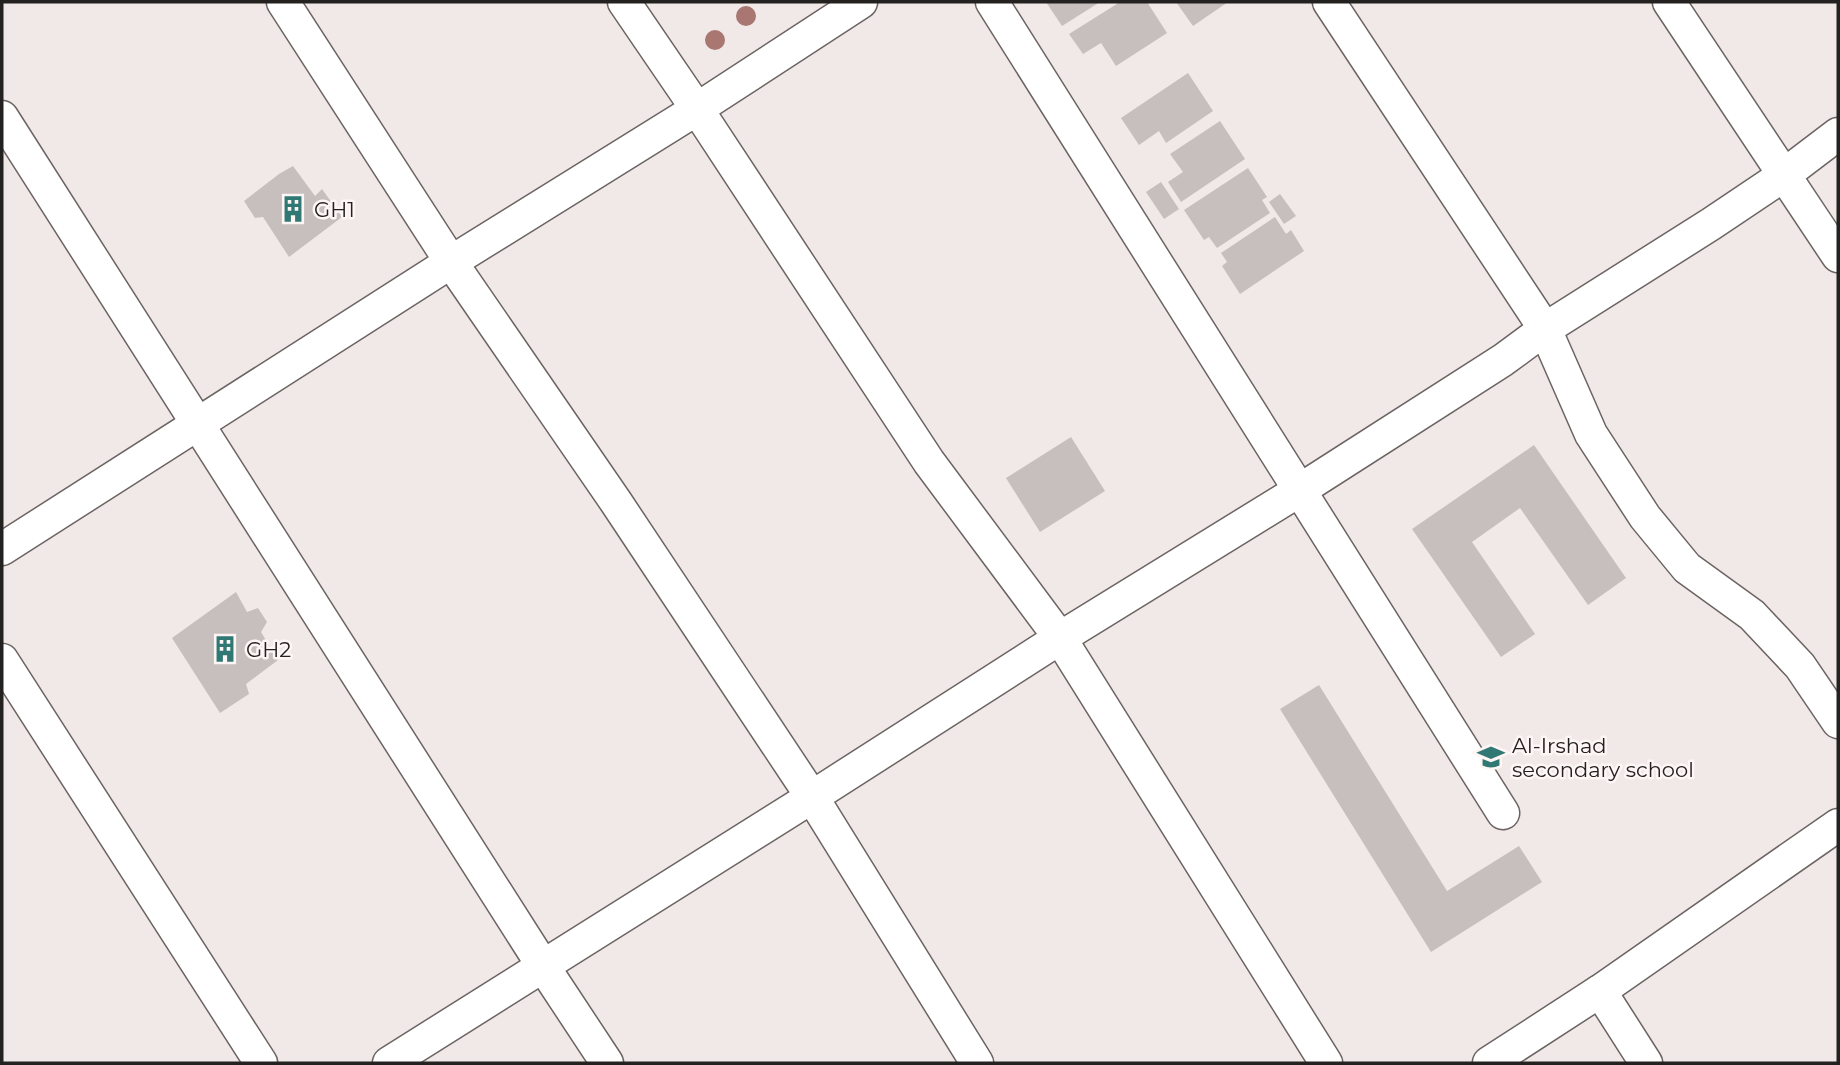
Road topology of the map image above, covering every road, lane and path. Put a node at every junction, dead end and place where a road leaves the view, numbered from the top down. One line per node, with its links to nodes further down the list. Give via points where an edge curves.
1 (283, 2): 14 (street)
2 (624, 2): 8 (street)
3 (861, 2): 9 (street)
4 (992, 2): 17 (street)
5 (1329, 2): 15 (street)
6 (1670, 2): 12 (street)
7 (666, 16): 8 (street)
8 (656, 47): 9 (street)
9 (697, 108): 14 (street); 19 (street, via 929,462)
10 (2, 117): 16 (street)
11 (1838, 134): 12 (street)
12 (1784, 175): 13 (street); 15 (street)
13 (1838, 256)
14 (451, 262): 16 (street); 22 (street)
15 (1545, 329): 17 (street); 21 (street, via 1591,434 1645,517 1687,568 1752,615 1800,666)
16 (198, 424): 18 (street); 25 (street)
17 (1300, 490): 19 (street); 23 (street)
18 (2, 549)
19 (1060, 638): 22 (street); 31 (street)
20 (2, 660): 27 (street)
21 (1838, 722)
22 (812, 797): 25 (street); 30 (street)
23 (1503, 813)
24 (1838, 825): 26 (street)
25 (543, 967): 28 (street); 29 (street)
26 (1600, 992): 32 (street); 33 (street)
27 (261, 1063)
28 (389, 1063)
29 (607, 1063)
30 (977, 1063)
31 (1326, 1063)
32 (1489, 1063)
33 (1646, 1063)

